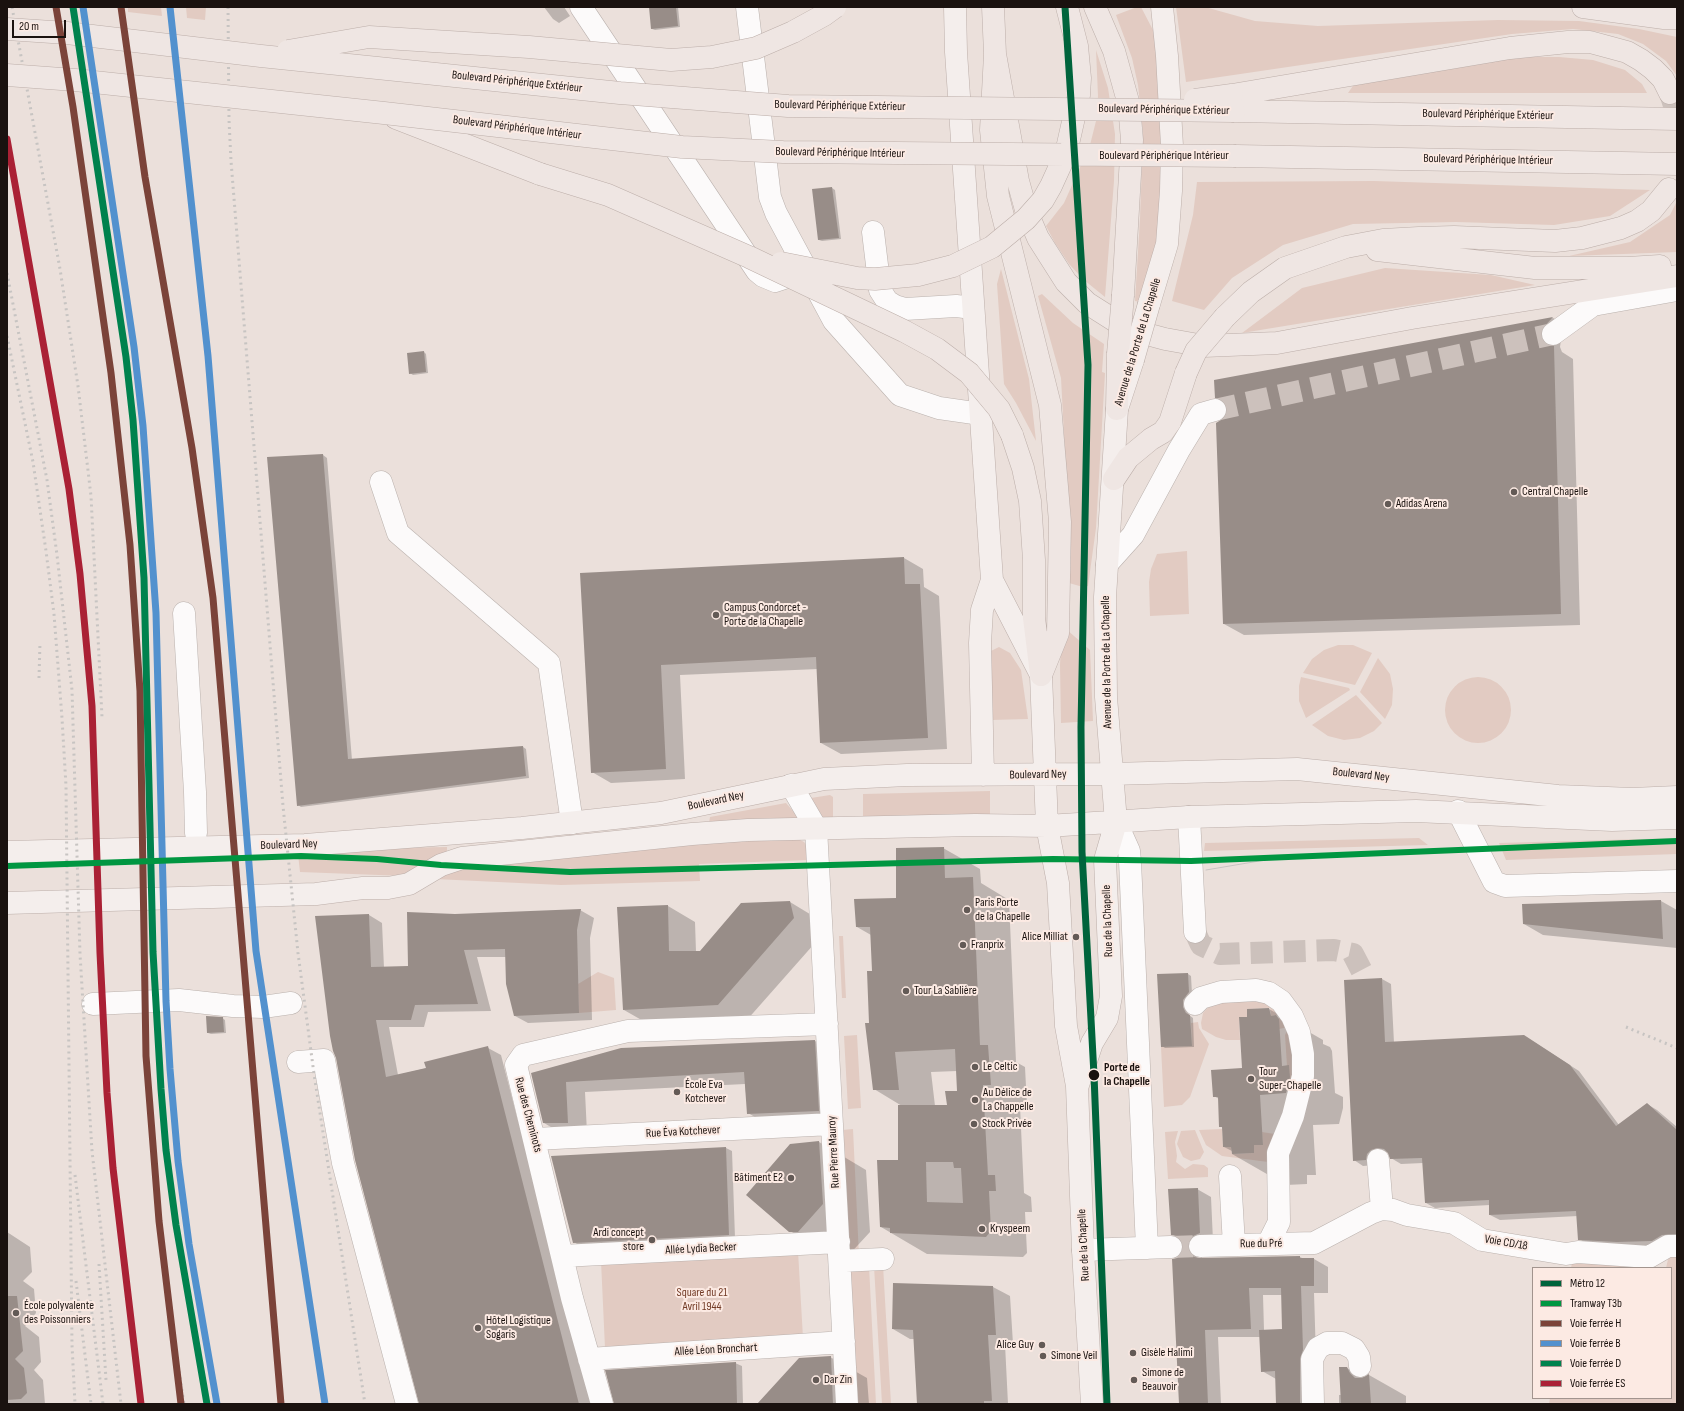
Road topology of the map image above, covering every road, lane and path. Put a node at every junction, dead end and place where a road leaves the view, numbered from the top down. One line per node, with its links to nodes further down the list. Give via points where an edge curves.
1 (580, 7): 27 (street, via 757,271 775,281)
2 (747, 7): 27 (street, via 770,196 776,213)
3 (835, 7): 15 (highway, bridge, via 793,32 756,48 712,57 671,60 529,47 369,37)
4 (956, 7): 30 (main road, via 956,52)
5 (993, 7): 14 (highway)
6 (1067, 7): 25 (highway, bridge, via 1079,62 1079,95 1066,153 1043,200 1017,228 979,254 941,270 905,277 857,278)
7 (1162, 7): 32 (main road, Avenue de la Porte de La Chapelle, bridge, via 1168,56 1172,146 1167,244 1149,304)
8 (1583, 7): 12 (highway)
9 (1670, 7): 10 (highway)
10 (1677, 10)
11 (1098, 14): 32 (highway, bridge, via 1123,78 1129,104 1132,140 1123,295)
12 (1677, 18)
13 (7, 29): 15 (highway, Boulevard Périphérique Extérieur, bridge, via 67,33)
14 (995, 54): 28 (highway, via 1018,181 1026,210 1038,238 1066,282 1087,303 1128,329 1204,346 1277,342); 41 (highway, via 991,130 998,196 1050,405 1060,522 1058,633)
15 (261, 56): 18 (highway, Boulevard Périphérique Extérieur, bridge, via 620,93 788,106 1135,110)
16 (7, 75): 19 (highway, Boulevard Périphérique Intérieur, bridge)
17 (1670, 93): 18 (highway, via 1663,79 1653,69 1627,52 1590,42 1568,42 1510,48)
18 (1233, 103): 20 (highway, Boulevard Périphérique Extérieur)
19 (384, 113): 21 (highway, Boulevard Périphérique Intérieur, bridge, via 682,147 775,152 1236,156); 25 (highway, bridge, via 540,174 608,195)
20 (1677, 119)
21 (1677, 164)
22 (1669, 189): 24 (highway, via 1651,211 1637,220 1621,228 1582,238 1555,241 1418,238 1383,240)
23 (873, 232): 30 (street, via 880,290 887,301 905,309 956,306)
24 (1346, 247): 26 (highway, via 1535,268 1628,268); 36 (highway, bridge, via 1286,268 1251,292 1225,317 1196,351 1170,422 1163,432 1128,458)
25 (749, 257): 41 (highway, bridge, via 904,331 952,360 969,373 990,396 1005,421 1019,454 1030,500 1034,618)
26 (1677, 264)
27 (806, 269): 35 (street, via 834,321 900,395 939,408)
28 (1677, 276)
29 (1677, 290): 31 (street, via 1593,305)
30 (973, 308): 35 (main road)
31 (1553, 334)
32 (1126, 357): 33 (highway)
33 (1117, 409): 36 (main road, Avenue de la Porte de La Chapelle)
34 (1215, 410): 38 (street, via 1201,414 1133,535)
35 (981, 414): 39 (main road)
36 (1114, 479): 38 (main road, Avenue de la Porte de La Chapelle)
37 (381, 482): 50 (street, via 398,533 549,663)
38 (1107, 564): 43 (main road, Avenue de la Porte de La Chapelle, via 1106,698)
39 (992, 580): 41 (main road); 44 (main road, via 982,610 980,643)
40 (184, 613): 54 (street)
41 (1041, 675): 42 (main road)
42 (1045, 774): 43 (main road, Boulevard Ney); 44 (main road, Boulevard Ney); 52 (main road, Rue de la Chapelle)
43 (1111, 774): 46 (main road, Boulevard Ney, via 1297,768 1558,796); 51 (main road, Avenue de la Porte de La Chapelle)
44 (984, 775): 45 (main road, Boulevard Ney, via 824,779)
45 (791, 785): 50 (main road, Boulevard Ney, via 660,813); 53 (street)
46 (1677, 797)
47 (1458, 811): 48 (main road); 49 (main road, via 1604,819); 58 (street, via 1494,882 1505,886)
48 (1189, 817): 51 (main road); 62 (street)
49 (1677, 818)
50 (572, 822): 55 (main road, Boulevard Ney)
51 (1116, 822): 52 (main road); 68 (main road, Rue de la Chapelle, via 1105,860 1111,996 1107,1018 1092,1044); 79 (street, via 1129,851 1130,862)
52 (1047, 826): 53 (main road); 68 (main road, Rue de la Chapelle, via 1058,883 1066,1026)
53 (816, 828): 60 (main road, via 692,834 462,858 441,865 409,884 388,888); 66 (street, Rue Pierre Mauroy)
54 (196, 833): 55 (main road, Boulevard Ney, via 357,830); 56 (main road, Boulevard Ney)
55 (450, 833): 57 (main road, Boulevard Ney, via 304,845)
56 (7, 838)
57 (7, 852)
58 (1677, 881)
59 (7, 888): 60 (main road, via 315,880)
60 (363, 888): 61 (main road, via 316,894)
61 (7, 903)
62 (1195, 932)
63 (290, 1003): 64 (street, via 263,1007 179,1000)
64 (93, 1004)
65 (1195, 1004): 74 (street, via 1201,998 1221,992 1256,990 1269,993 1281,1001 1299,1032 1303,1076 1297,1104 1278,1153 1279,1222)
66 (826, 1024): 69 (street, Rue Pierre Mauroy); 70 (street, Rue des Cheminots, via 628,1031 523,1055 516,1065 517,1074)
67 (298, 1062): 89 (street, via 324,1060 344,1163)
68 (1077, 1086): 80 (main road, Rue de la Chapelle)
69 (832, 1124): 70 (street, Rue Éva Kotchever); 81 (street, Rue Pierre Mauroy)
70 (535, 1139): 82 (street, Rue des Cheminots)
71 (1378, 1160): 73 (street)
72 (1230, 1176): 75 (street)
73 (1382, 1209): 74 (street, Rue du Pré, via 1371,1212 1321,1240); 77 (street, Voie CD/18, via 1454,1223 1482,1240 1566,1254 1578,1252 1649,1258 1668,1246)
74 (1268, 1244): 75 (street, Rue du Pré)
75 (1234, 1245): 76 (street, Rue du Pré)
76 (1200, 1246)
77 (1677, 1246)
78 (1171, 1247): 79 (street)
79 (1147, 1248): 80 (street)
80 (1083, 1250): 92 (main road, Rue de la Chapelle)
81 (840, 1251): 82 (street, Allée Lydia Becker); 83 (street, Allée Lydia Becker); 84 (street, Rue Pierre Mauroy)
82 (562, 1256): 87 (street, Rue des Cheminots)
83 (883, 1259)
84 (844, 1342): 87 (street, Allée Léon Bronchart); 91 (street, Rue Pierre Mauroy)
85 (1342, 1343): 86 (street); 88 (street, via 1354,1349 1359,1357); 93 (street, via 1327,1343 1318,1348 1312,1359)
86 (1368, 1345)
87 (589, 1358): 90 (street, Rue des Cheminots)
88 (1360, 1366)
89 (407, 1404)
90 (602, 1404)
91 (847, 1404)
92 (1092, 1404)
93 (1313, 1404)

